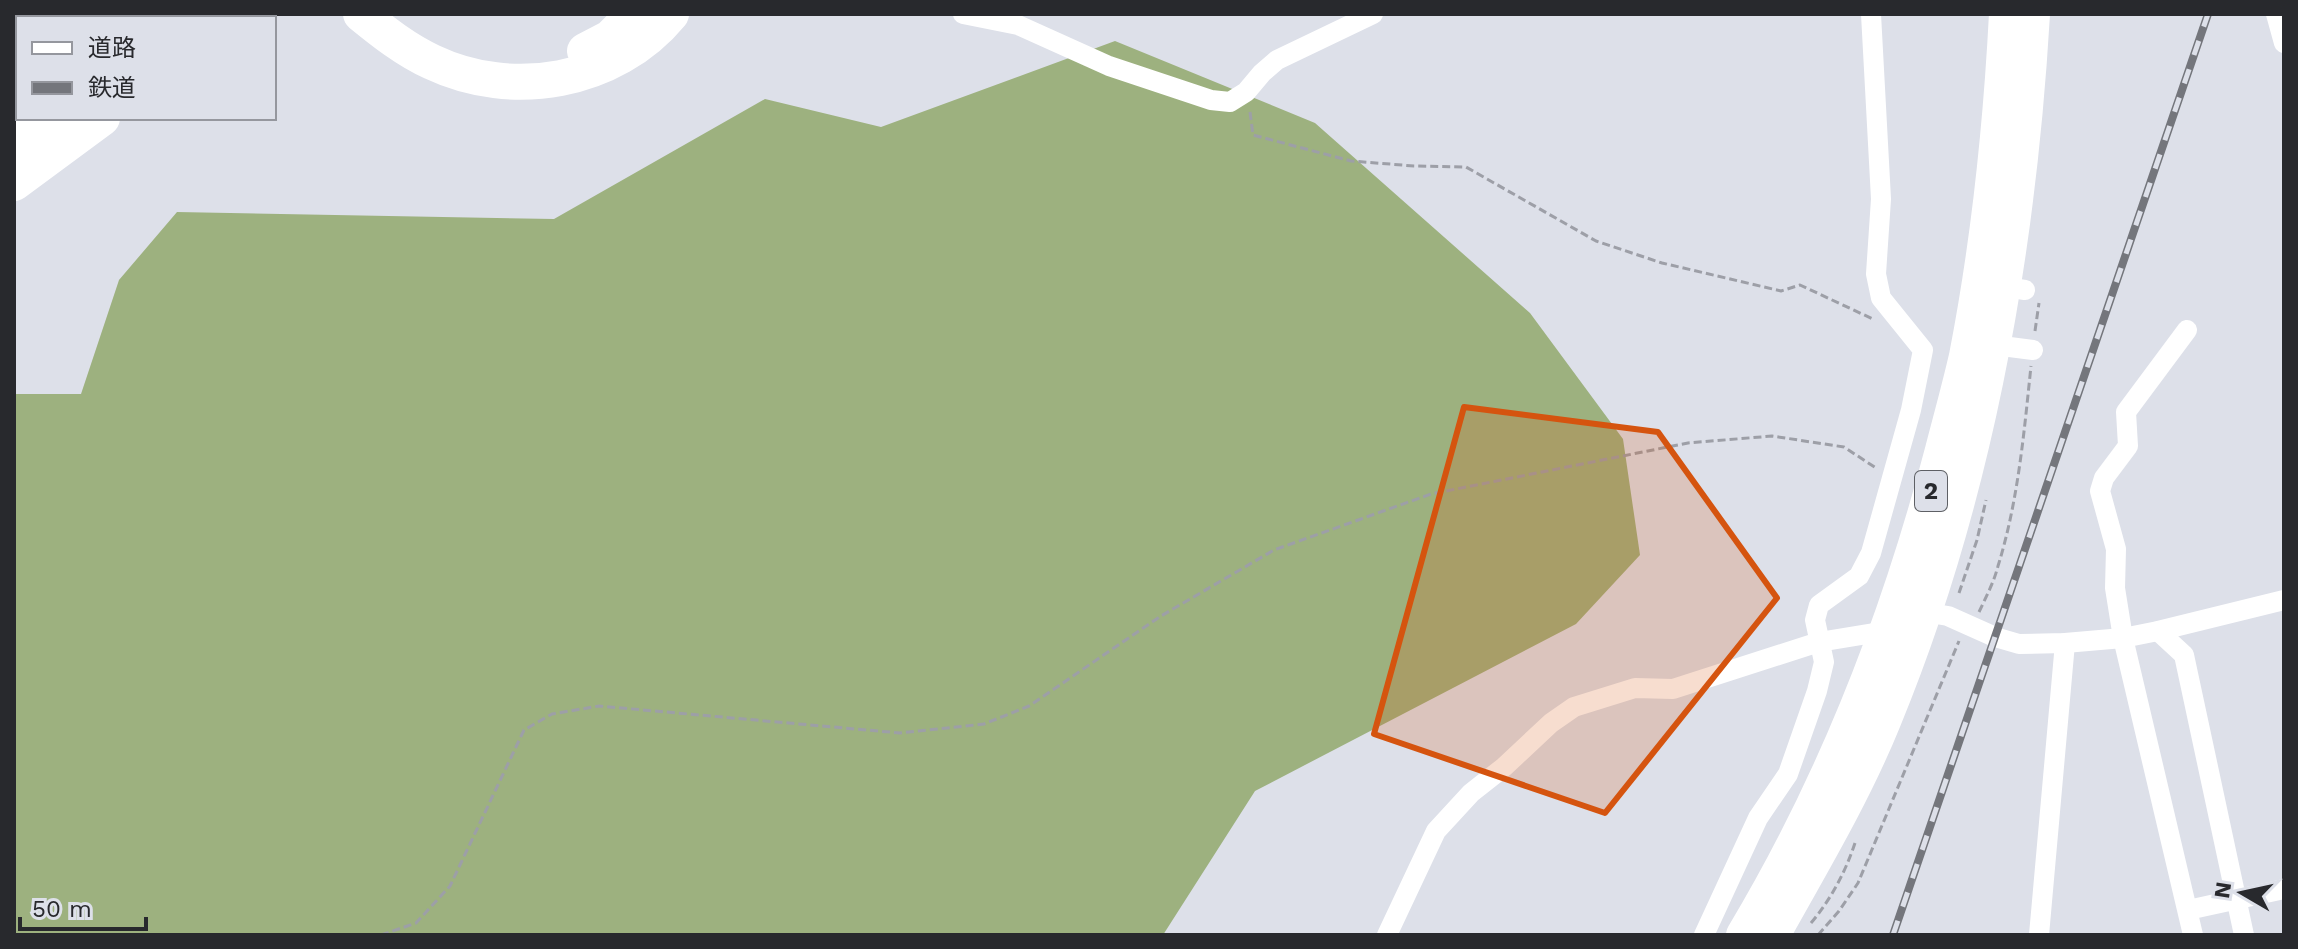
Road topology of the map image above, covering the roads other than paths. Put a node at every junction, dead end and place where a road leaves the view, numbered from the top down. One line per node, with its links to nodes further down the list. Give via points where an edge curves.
1 (361, 14): 4 (highway, via 431,62 479,77 527,82 564,78 611,62 639,46)
2 (390, 14): 3 (highway, via 455,53 526,65 583,52 610,38)
3 (634, 14)
4 (671, 14)
5 (963, 14): 6 (street, via 1018,25 1109,66 1230,102 1277,60)
6 (1373, 14)
7 (1871, 14): 25 (street, via 1881,199 1876,274 1881,298 1923,350 1871,553 1859,576 1819,605)
8 (2006, 14): 22 (highway, 2, via 1987,234 1965,359 1921,531)
9 (2033, 14): 18 (highway, 2, via 2016,207 2015,288)
10 (2276, 14): 11 (street)
11 (2284, 43)
12 (42, 120): 15 (highway)
13 (48, 120): 15 (highway)
14 (99, 120): 16 (highway)
15 (14, 144)
16 (14, 183)
17 (2187, 330): 24 (street, via 2126,412 2128,446 2100,491 2116,549 2115,588)
18 (1994, 345): 19 (street); 21 (highway, 2)
19 (2033, 350)
20 (2284, 600): 23 (street)
21 (1924, 612): 22 (street); 26 (street, via 2019,644); 33 (highway, 2, via 1884,722)
22 (1886, 631): 25 (street); 32 (highway, 2, via 1820,789)
23 (2158, 631): 24 (street); 28 (street, via 2184,655)
24 (2123, 638): 26 (street); 29 (street)
25 (1819, 642): 30 (street, via 1673,689 1635,688 1574,707 1471,793 1436,831); 31 (street, via 1824,662 1788,774 1758,818)
26 (2065, 643): 34 (street)
27 (2284, 889): 28 (street)
28 (2236, 901): 29 (street); 36 (street)
29 (2188, 910): 35 (street)
30 (1387, 935)
31 (1704, 935)
32 (1743, 935)
33 (1773, 935)
34 (2039, 935)
35 (2193, 935)
36 (2244, 935)

